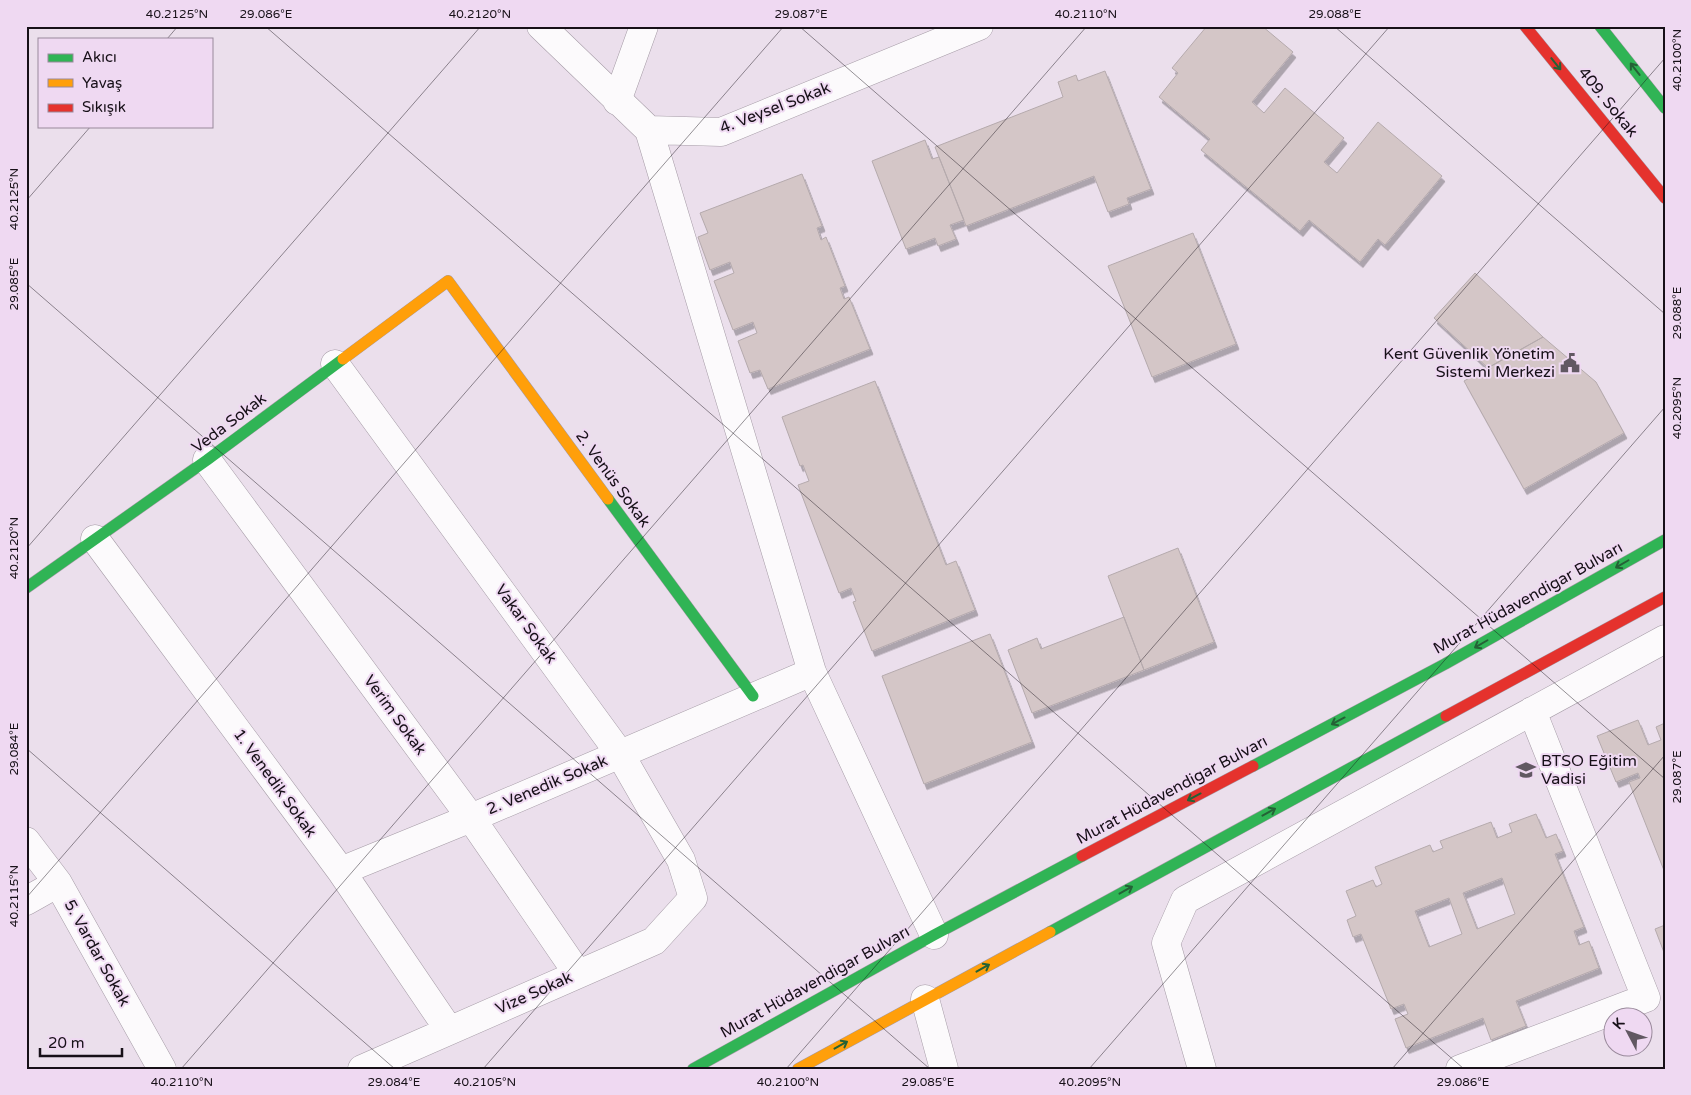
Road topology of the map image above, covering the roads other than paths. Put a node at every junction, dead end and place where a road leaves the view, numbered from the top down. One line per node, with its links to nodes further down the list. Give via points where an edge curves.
1 (541, 26): 6 (street)
2 (644, 26): 6 (street)
3 (979, 26): 8 (street, 4. Veysel Sokak, via 721,132)
4 (1525, 26): 9 (main road, 409. Sokak, one-way to 9)
5 (1600, 26): 7 (main road, one-way to 5)
6 (617, 101): 8 (street)
7 (1665, 108)
8 (648, 130): 18 (street)
9 (1665, 198)
10 (448, 281): 11 (main road, Veda Sokak); 19 (main road, 2. Venüs Sokak)
11 (336, 364): 12 (main road, Veda Sokak); 21 (street, Vakar Sokak)
12 (207, 460): 13 (main road, Veda Sokak); 22 (street, Verim Sokak)
13 (95, 539): 15 (main road, Veda Sokak); 24 (street, 1. Venedik Sokak)
14 (1665, 540): 28 (main road, Murat Hüdavendigar Bulvarı, one-way to 28, via 1445,664)
15 (26, 588)
16 (1665, 597): 30 (main road, one-way to 16)
17 (1665, 639): 20 (street)
18 (812, 672): 19 (street, 2. Venedik Sokak); 28 (street)
19 (753, 696): 21 (street, 2. Venedik Sokak)
20 (1532, 711): 37 (street, via 1185,900 1166,943); 38 (street, via 1646,998)
21 (620, 754): 22 (street, 2. Venedik Sokak); 26 (street, Vakar Sokak, via 681,860)
22 (471, 818): 24 (street, 2. Venedik Sokak); 29 (street, Verim Sokak)
23 (26, 841): 25 (street, 5. Vardar Sokak)
24 (340, 872): 31 (street, 1. Venedik Sokak)
25 (58, 883): 27 (street); 32 (street, 5. Vardar Sokak)
26 (693, 898): 29 (street, Vize Sokak, via 654,941)
27 (26, 901)
28 (934, 935): 34 (main road, Murat Hüdavendigar Bulvarı)
29 (578, 974): 31 (street, Vize Sokak)
30 (925, 999): 35 (main road, one-way to 30); 36 (street)
31 (449, 1030): 33 (street, Vize Sokak)
32 (162, 1069)
33 (362, 1069)
34 (693, 1069)
35 (798, 1069)
36 (944, 1069)
37 (1202, 1069)
38 (1460, 1069)

